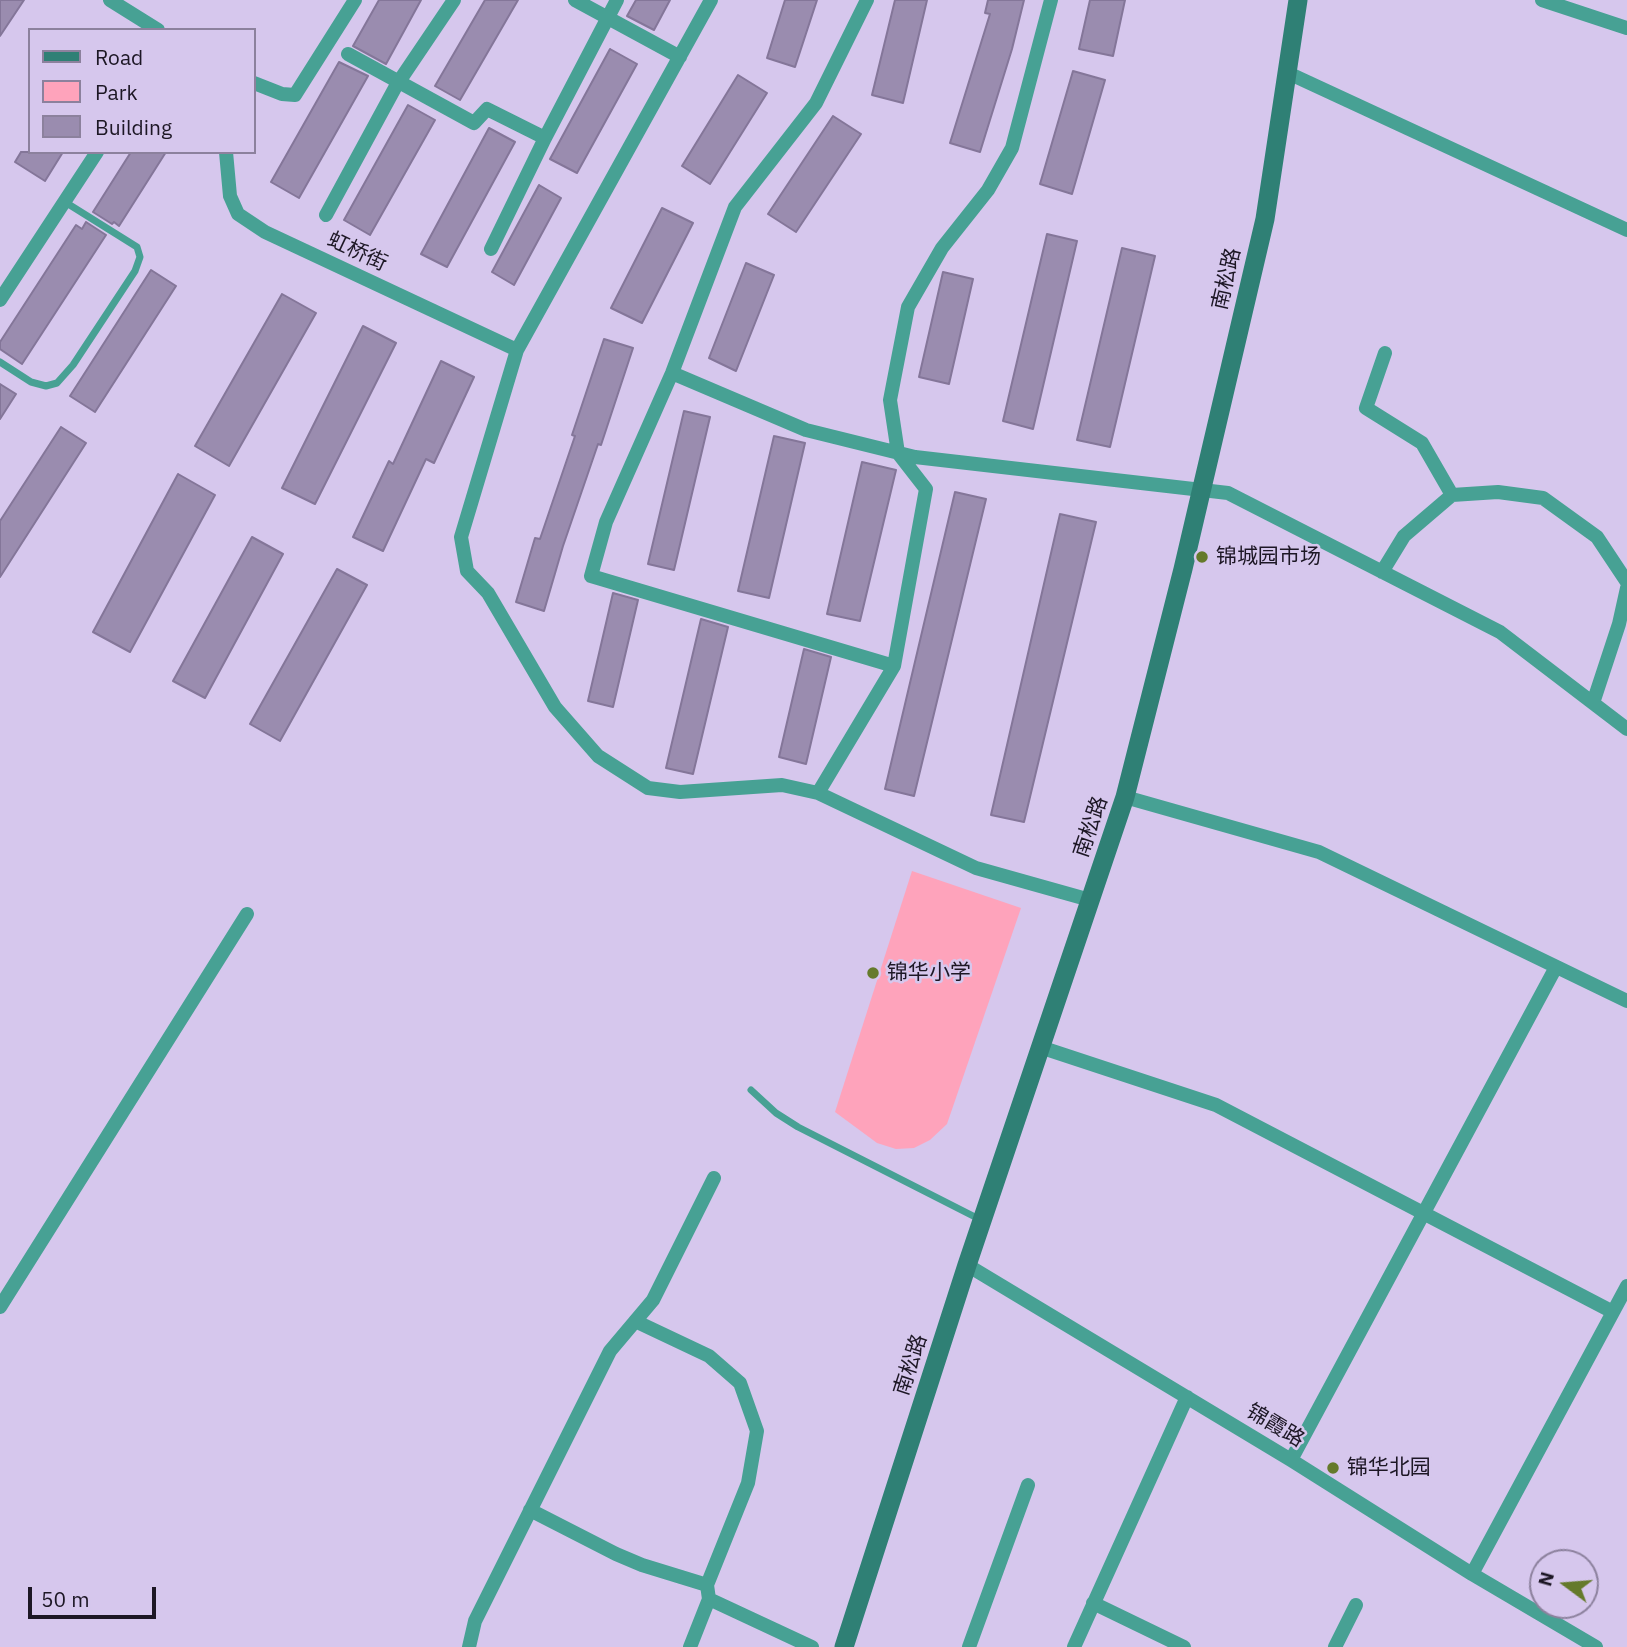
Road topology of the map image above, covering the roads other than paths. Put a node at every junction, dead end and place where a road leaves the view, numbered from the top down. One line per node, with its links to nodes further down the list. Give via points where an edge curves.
1 (110, 0): 13 (street)
2 (355, 0): 18 (street, via 295,95)
3 (454, 0): 17 (street)
4 (575, 0): 11 (street)
5 (617, 0): 11 (street)
6 (711, 0): 15 (street)
7 (867, 0): 30 (street, via 816,103 735,207)
8 (1051, 0): 31 (street, via 1012,148 988,190 942,248 908,307 890,400)
9 (1298, 0): 16 (street, 南松路)
10 (1542, 0): 12 (street)
11 (607, 18): 15 (street); 19 (street)
12 (1627, 27)
13 (155, 28)
14 (348, 54): 17 (street)
15 (680, 57): 27 (street)
16 (1288, 73): 24 (street); 32 (street, 南松路, via 1265,219)
17 (399, 82): 19 (street, via 474,123 487,108); 23 (street)
18 (256, 84)
19 (545, 138): 25 (street)
20 (96, 154): 22 (street)
21 (226, 154): 27 (street, 虹桥街, via 230,196 238,214 265,232)
22 (64, 202): 26 (street); 29 (lane, via 137,247 135,271 74,365 57,383 31,382)
23 (326, 215)
24 (1627, 230)
25 (491, 249)
26 (0, 300)
27 (517, 350): 39 (street, via 461,537 467,571 488,593 555,707 598,756 648,788 680,792 782,785)
28 (1385, 353): 33 (street, via 1366,408 1422,443)
29 (0, 362)
30 (672, 373): 31 (street, via 806,430); 36 (street, via 606,522 591,576)
31 (898, 453): 32 (street); 36 (street, via 926,489)
32 (1200, 489): 34 (street, via 1228,493); 40 (street, 南松路)
33 (1452, 495): 34 (street, via 1404,536); 35 (street, via 1497,492 1543,498 1597,537)
34 (1381, 572): 37 (street, via 1500,632)
35 (1627, 589): 37 (street)
36 (894, 666): 39 (street)
37 (1593, 703): 38 (street)
38 (1627, 729)
39 (818, 793): 41 (street, via 976,867)
40 (1125, 797): 41 (street, 南松路); 43 (street, via 1319,852)
41 (1090, 901): 45 (street, 南松路)
42 (247, 914): 52 (street)
43 (1556, 967): 44 (street); 48 (street)
44 (1627, 1001)
45 (1041, 1047): 48 (street, via 1216,1105); 49 (street, 南松路)
46 (751, 1090): 49 (lane, via 798,1127)
47 (715, 1178): 54 (street, via 653,1300)
48 (1424, 1212): 53 (street); 56 (street)
49 (982, 1221): 50 (street, 南松路)
50 (967, 1265): 55 (street, 锦霞路); 66 (street, 南松路)
51 (1627, 1286): 53 (street)
52 (0, 1307)
53 (1613, 1312): 59 (street)
54 (635, 1321): 58 (street, via 610,1351); 60 (street, via 709,1356 740,1383 757,1431 748,1483)
55 (1187, 1397): 56 (street, 锦霞路); 61 (street)
56 (1291, 1460): 59 (street, 锦霞路)
57 (1028, 1485): 67 (street)
58 (530, 1510): 60 (street, via 616,1554); 63 (street, via 475,1621)
59 (1472, 1574): 71 (street, 锦霞路)
60 (708, 1592): 64 (street); 65 (street)
61 (1093, 1603): 68 (street); 69 (street)
62 (1356, 1605): 70 (street)
63 (469, 1647)
64 (690, 1647)
65 (813, 1647)
66 (844, 1647)
67 (969, 1647)
68 (1074, 1647)
69 (1184, 1647)
70 (1335, 1647)
71 (1596, 1647)

